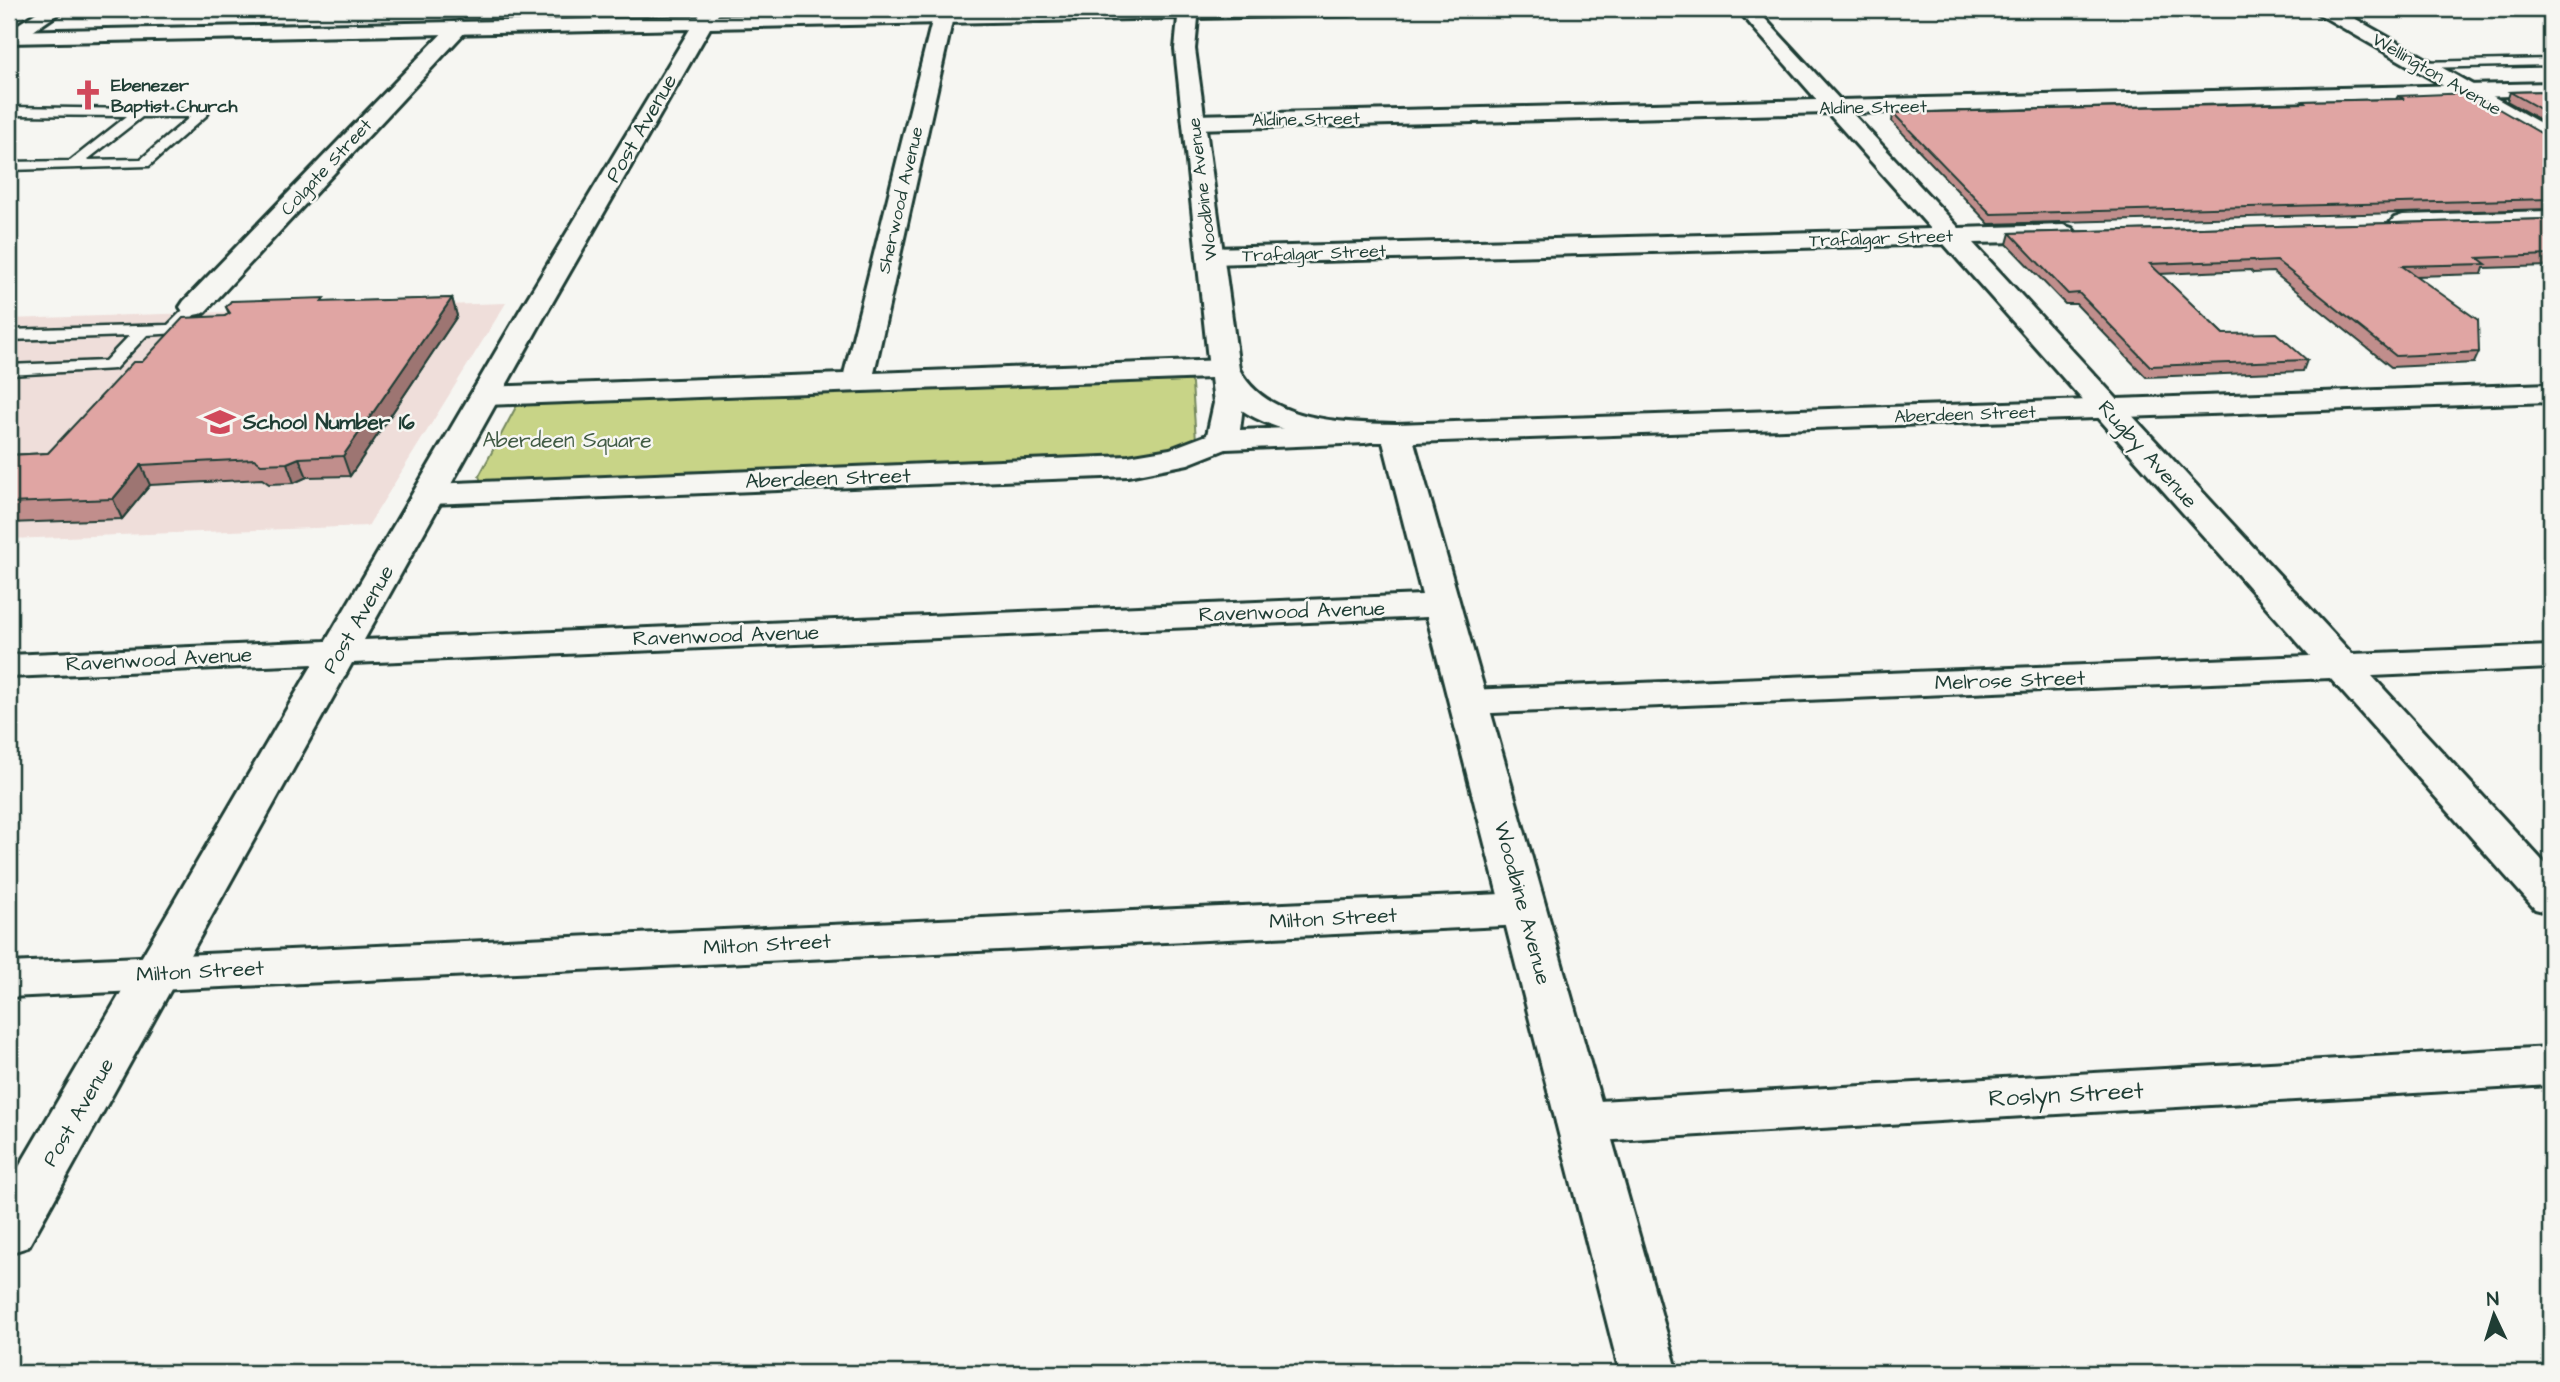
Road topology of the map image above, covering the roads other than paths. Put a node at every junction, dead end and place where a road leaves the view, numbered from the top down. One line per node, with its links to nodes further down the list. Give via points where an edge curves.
1 (55, 9): 9 (street)
2 (1349, 9): 5 (street)
3 (1746, 9): 14 (street, Rugby Avenue)
4 (2324, 9): 11 (street, Wellington Avenue)
5 (1189, 10): 6 (street); 17 (street, Woodbine Avenue, via 1185,49)
6 (940, 14): 7 (street); 32 (street, Sherwood Avenue)
7 (708, 15): 8 (street); 34 (street, Post Avenue)
8 (459, 27): 9 (street); 26 (street, Colgate Street)
9 (10, 38)
10 (2551, 62): 11 (lane)
11 (2422, 65): 13 (street, Wellington Avenue)
12 (2551, 89): 13 (street, Aldine Street)
13 (2469, 92): 14 (street, Aldine Street); 18 (street, Wellington Avenue)
14 (1834, 108): 17 (street, Aldine Street); 24 (street, Rugby Avenue)
15 (9, 111): 16 (lane)
16 (138, 114): 19 (lane); 19 (lane, via 202,114 144,163)
17 (1194, 122): 25 (street, Woodbine Avenue)
18 (2551, 138)
19 (74, 164): 20 (lane)
20 (9, 166)
21 (2551, 218): 22 (street)
22 (2384, 223)
23 (2091, 232): 24 (street, Trafalgar Street)
24 (1951, 237): 25 (street, Trafalgar Street); 35 (street, Rugby Avenue)
25 (1210, 256): 31 (street, Woodbine Avenue)
26 (197, 318): 27 (lane); 27 (lane)
27 (172, 330): 28 (lane)
28 (142, 331): 29 (lane); 30 (lane, via 108,366)
29 (9, 335)
30 (9, 370)
31 (1225, 372): 32 (street); 36 (street, Aberdeen Street, via 1243,397 1278,415 1324,428); 37 (street, via 1229,403)
32 (857, 382): 34 (street)
33 (2551, 393): 35 (street, Aberdeen Street)
34 (486, 396): 38 (street, Post Avenue)
35 (2108, 409): 36 (street, Aberdeen Street); 43 (street, Rugby Avenue)
36 (1387, 433): 37 (street, Aberdeen Street); 39 (street, Woodbine Avenue)
37 (1222, 440): 38 (street, Aberdeen Street, via 1177,457 1128,466)
38 (430, 494): 40 (street, Post Avenue)
39 (1443, 605): 40 (street, Ravenwood Avenue); 44 (street, Woodbine Avenue)
40 (339, 651): 42 (street, Ravenwood Avenue); 47 (street, Post Avenue)
41 (2551, 657): 43 (street, Melrose Street)
42 (9, 666)
43 (2341, 666): 44 (street, Melrose Street); 45 (street, Rugby Avenue)
44 (1469, 702): 46 (street, Woodbine Avenue)
45 (2551, 898)
46 (1524, 909): 47 (street, Milton Street); 50 (street, Woodbine Avenue)
47 (159, 972): 48 (street, Milton Street); 51 (street, Post Avenue)
48 (9, 980)
49 (2551, 1066): 50 (street, Roslyn Street)
50 (1581, 1122): 52 (street, Woodbine Avenue)
51 (9, 1231)
52 (1649, 1373)

